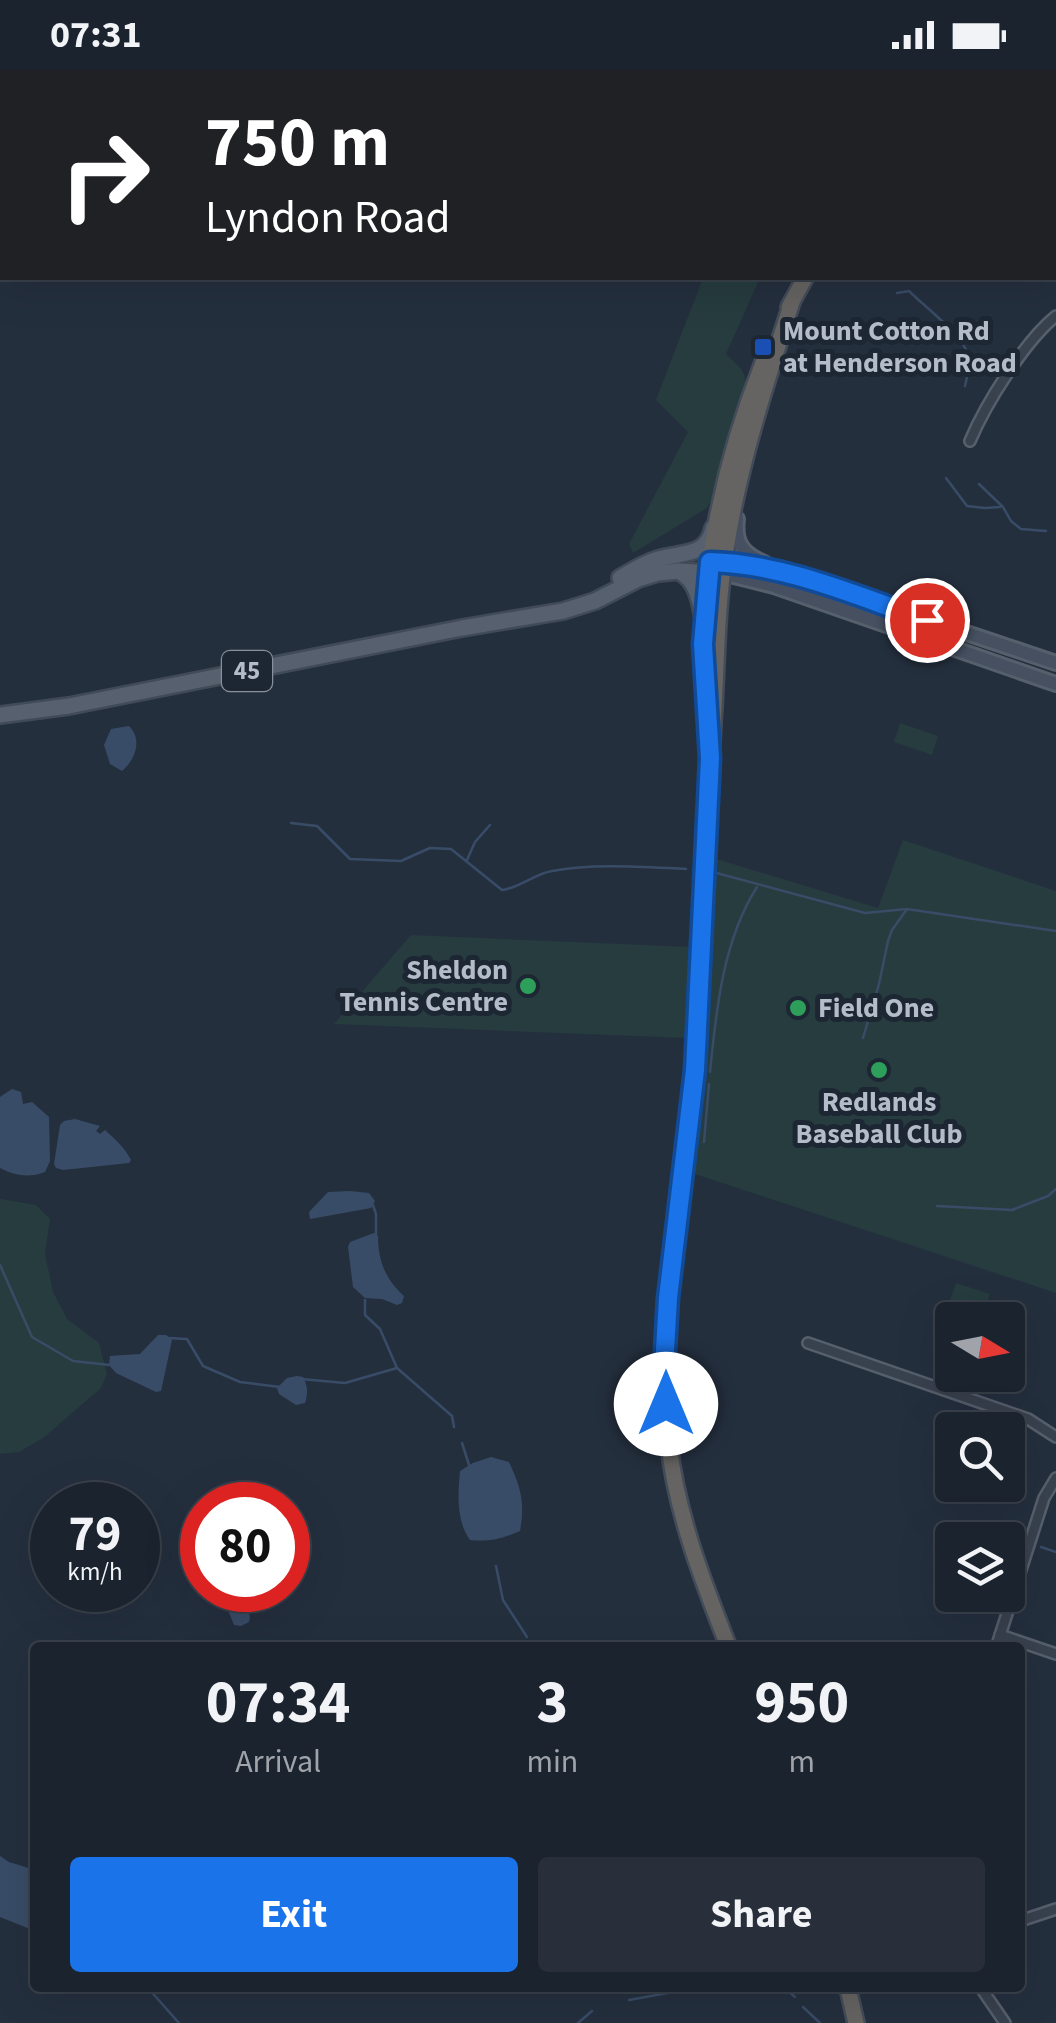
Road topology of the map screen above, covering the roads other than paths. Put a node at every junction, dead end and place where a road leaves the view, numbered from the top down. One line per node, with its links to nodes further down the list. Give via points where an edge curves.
1 (801, 280): 2 (highway)
2 (792, 302): 4 (highway); 5 (highway)
3 (1056, 316): 6 (street, via 1029,342)
4 (752, 390): 7 (highway, via 727,481); 11 (main road, 45, via 705,546 656,559 586,595)
5 (754, 428): 7 (highway); 9 (main road, via 736,534 754,559)
6 (970, 441)
7 (716, 568): 8 (main road, 45); 9 (main road); 11 (main road, via 658,565 588,598); 12 (main road); 14 (highway); 18 (highway)
8 (678, 571): 13 (main road, 45, via 638,579 581,606); 14 (main road, via 692,582)
9 (785, 572): 10 (main road)
10 (867, 599): 12 (main road); 15 (main road)
11 (524, 614): 13 (main road, 45)
12 (861, 618): 16 (main road)
13 (492, 622): 17 (main road, 45)
14 (703, 622): 18 (highway)
15 (1056, 663)
16 (1056, 684)
17 (0, 715)
18 (710, 758): 23 (highway, via 695,1070 668,1298 666,1404 680,1503)
19 (808, 1343): 20 (street, via 1028,1419)
20 (1056, 1437)
21 (1056, 1478): 22 (street)
22 (1000, 1636): 24 (street); 25 (street)
23 (727, 1642)
24 (998, 1642)
25 (1019, 1642)
26 (1025, 1644): 27 (street)
27 (1056, 1654)
28 (1056, 1909): 29 (street)
29 (1025, 1919)
30 (849, 1992): 32 (highway)
31 (983, 1992): 33 (street)
32 (856, 2023)
33 (1005, 2023)

